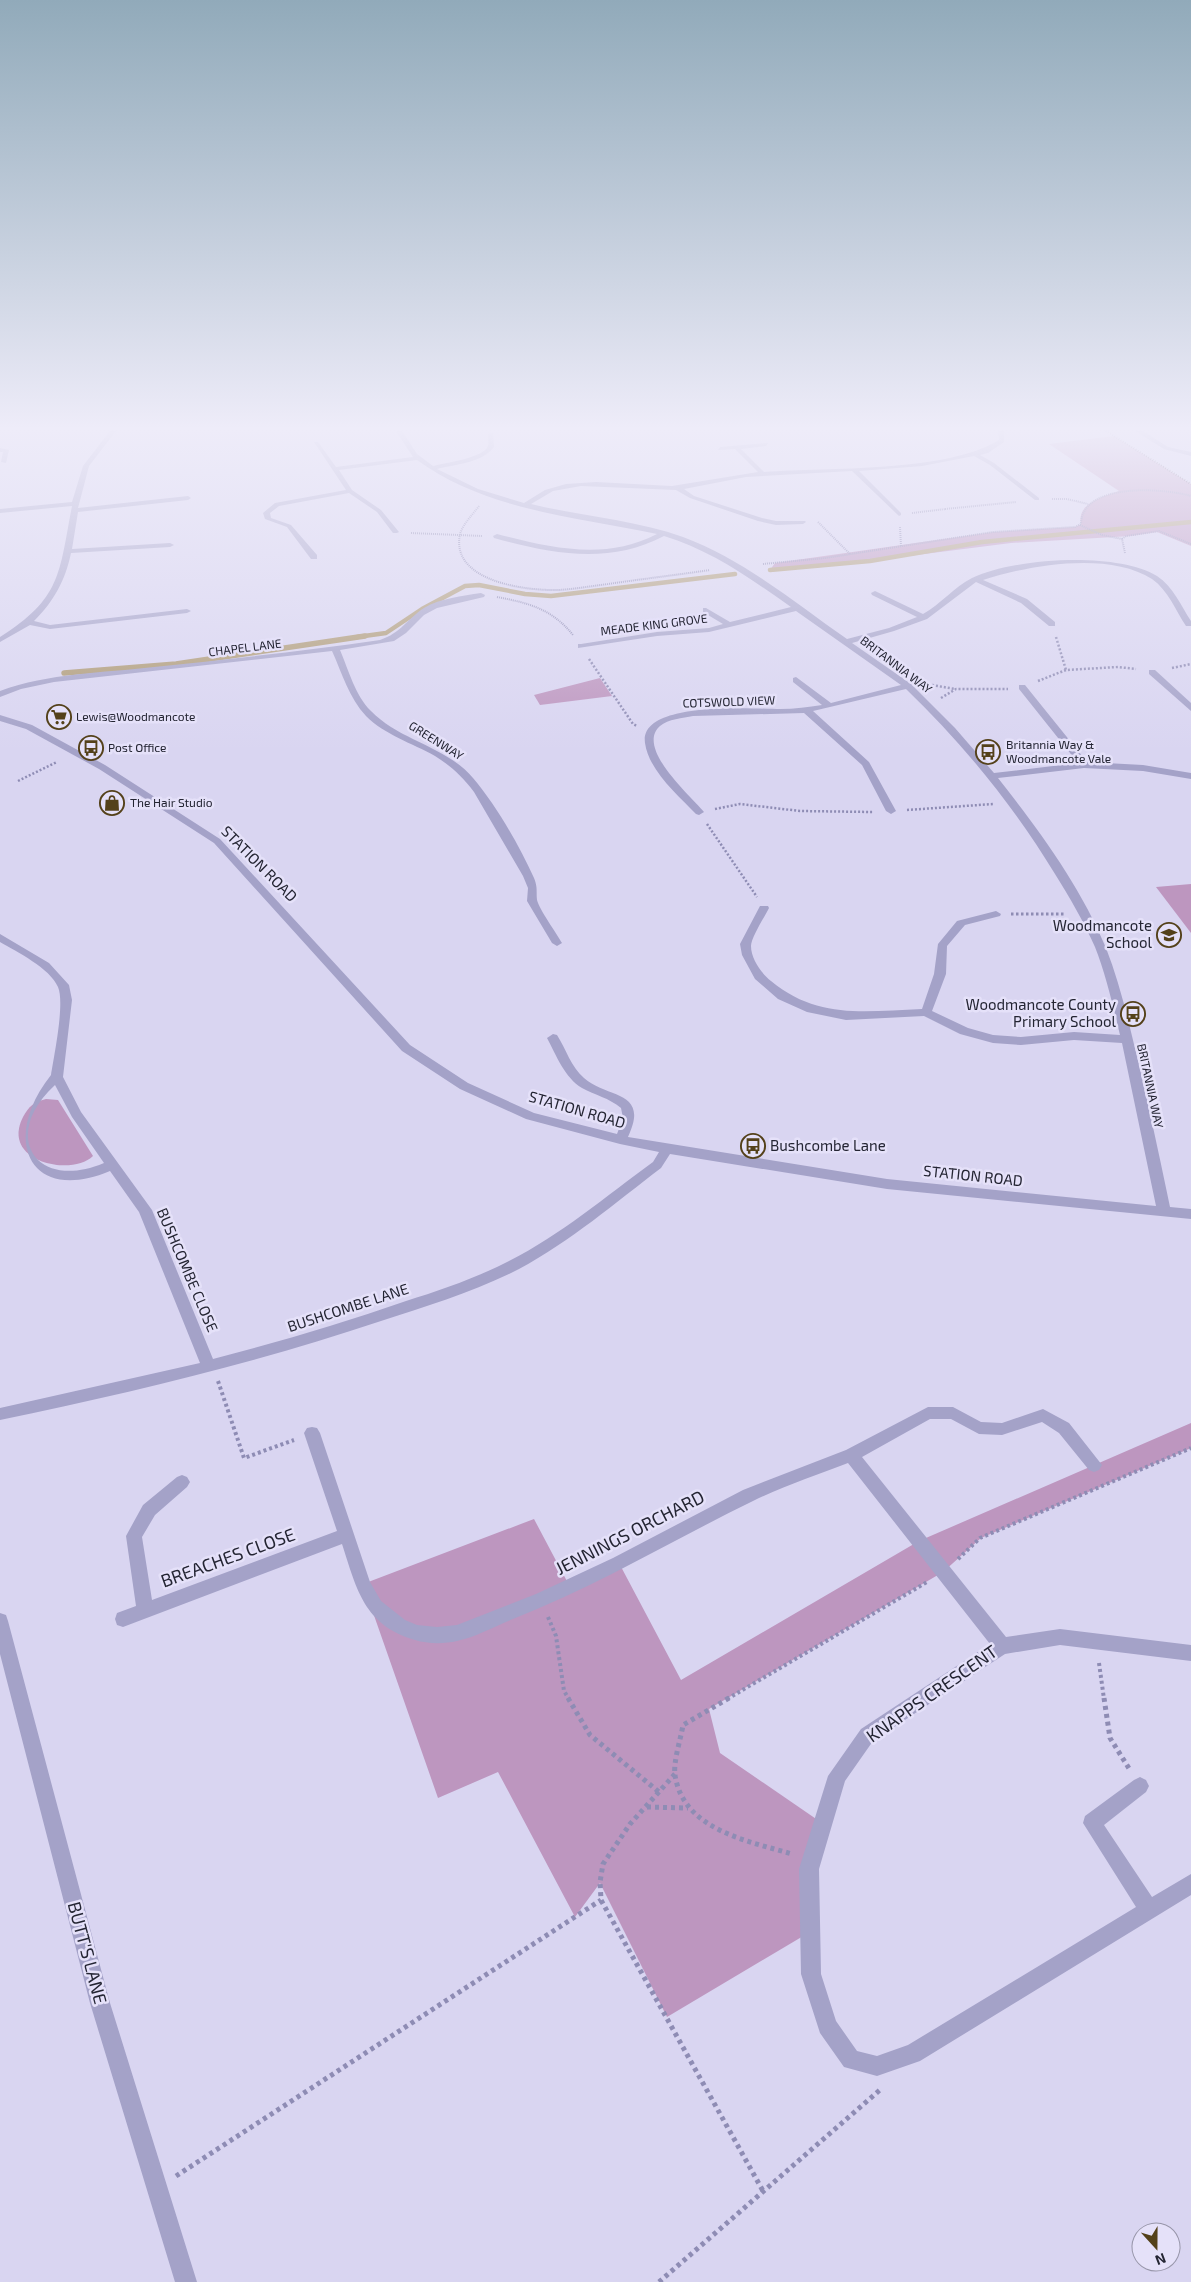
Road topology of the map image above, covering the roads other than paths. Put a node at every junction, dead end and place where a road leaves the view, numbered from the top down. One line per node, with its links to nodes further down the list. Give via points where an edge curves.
1 (70, 537): 7 (street)
2 (298, 537): 8 (street)
3 (503, 537): 4 (street, via 545,549 588,552 638,546)
4 (655, 537)
5 (676, 537): 12 (street, BRITANNIA WAY, via 738,567)
6 (170, 545): 7 (street)
7 (68, 551): 16 (street, via 61,582 43,609)
8 (314, 557)
9 (975, 579): 15 (street); 17 (street, via 1024,601); 18 (street, via 1012,569 1080,561 1125,566 1143,571 1161,583)
10 (875, 593): 15 (street)
11 (481, 595): 23 (street, CHAPEL LANE, via 436,605 402,634 389,640)
12 (797, 608): 19 (street, MEADE KING GROVE); 21 (street, BRITANNIA WAY)
13 (706, 610): 19 (street, MEADE KING GROVE)
14 (187, 611): 16 (street, via 50,626)
15 (924, 617): 21 (street, via 892,630)
16 (29, 622): 20 (street)
17 (1052, 624)
18 (1189, 624)
19 (729, 625): 22 (street, MEADE KING GROVE, via 694,633 657,634)
20 (0, 640)
21 (845, 642): 26 (street, BRITANNIA WAY)
22 (581, 646)
23 (335, 648): 28 (street, CHAPEL LANE, via 62,679); 41 (street, GREENWAY, via 364,708 376,720 439,755 459,769 477,789 528,876 532,901)
24 (1152, 672): 30 (street)
25 (796, 680): 29 (street)
26 (908, 686): 29 (street, COTSWOLD VIEW); 34 (street, BRITANNIA WAY)
27 (1022, 687): 33 (street)
28 (0, 694)
29 (828, 704): 31 (street, COTSWOLD VIEW)
30 (1191, 708)
31 (806, 710): 36 (street, via 866,764); 37 (street, COTSWOLD VIEW, via 684,715 662,721 651,731 650,745 658,764)
32 (0, 718): 46 (street, STATION ROAD, via 29,727 76,752 217,841 406,1048 464,1086 530,1116)
33 (1084, 765): 34 (street); 35 (street, via 1143,768)
34 (991, 776): 44 (street, BRITANNIA WAY, via 1039,838 1085,914 1103,956)
35 (1191, 776)
36 (891, 811)
37 (699, 812)
38 (764, 908): 42 (street, via 745,944 746,955 759,977 782,996 811,1009 846,1016)
39 (996, 914): 42 (street, via 961,923 942,946 940,974)
40 (0, 937): 45 (street, via 45,965 63,985 66,1000)
41 (557, 943)
42 (926, 1012): 44 (street, via 964,1031 994,1039 1022,1041 1074,1036)
43 (552, 1038): 46 (street, via 580,1081 622,1100 627,1106 630,1118)
44 (1128, 1039): 49 (street, BRITANNIA WAY)
45 (57, 1078): 48 (street, BUSHCOMBE CLOSE, via 76,1114); 48 (street, via 29,1094 11,1117 7,1141 12,1152 29,1166 56,1174 88,1174)
46 (620, 1140): 47 (street, STATION ROAD)
47 (667, 1149): 49 (street, STATION ROAD, via 886,1184); 51 (street, BUSHCOMBE LANE, via 657,1165 554,1241 514,1265 348,1327)
48 (111, 1165): 51 (street, BUSHCOMBE CLOSE, via 145,1210)
49 (1164, 1211): 50 (street, STATION ROAD)
50 (1191, 1214)
51 (212, 1370): 52 (street, BUSHCOMBE LANE)
52 (0, 1414)
53 (312, 1433): 57 (street, JENNINGS ORCHARD)
54 (851, 1455): 55 (street, JENNINGS ORCHARD, via 928,1413 953,1413 979,1428 1002,1430 1043,1415 1064,1428); 57 (street, JENNINGS ORCHARD, via 749,1495 542,1600 457,1633 417,1633 399,1626 376,1607 366,1589); 61 (street)
55 (1094, 1465)
56 (182, 1482): 58 (street, via 149,1510 134,1536)
57 (347, 1535): 58 (street, BREACHES CLOSE)
58 (145, 1611): 59 (street, BREACHES CLOSE)
59 (123, 1619)
60 (0, 1621): 66 (street, BUTT'S LANE, via 100,2003)
61 (1002, 1646): 62 (street, KNAPPS CRESCENT, via 1060,1637); 65 (street, KNAPPS CRESCENT, via 867,1735 837,1776 809,1868 811,1974 828,2026 851,2060 877,2066 913,2054)
62 (1191, 1653)
63 (1140, 1786): 65 (street, via 1092,1823)
64 (1191, 1884): 65 (street)
65 (1149, 1909)
66 (186, 2282)

